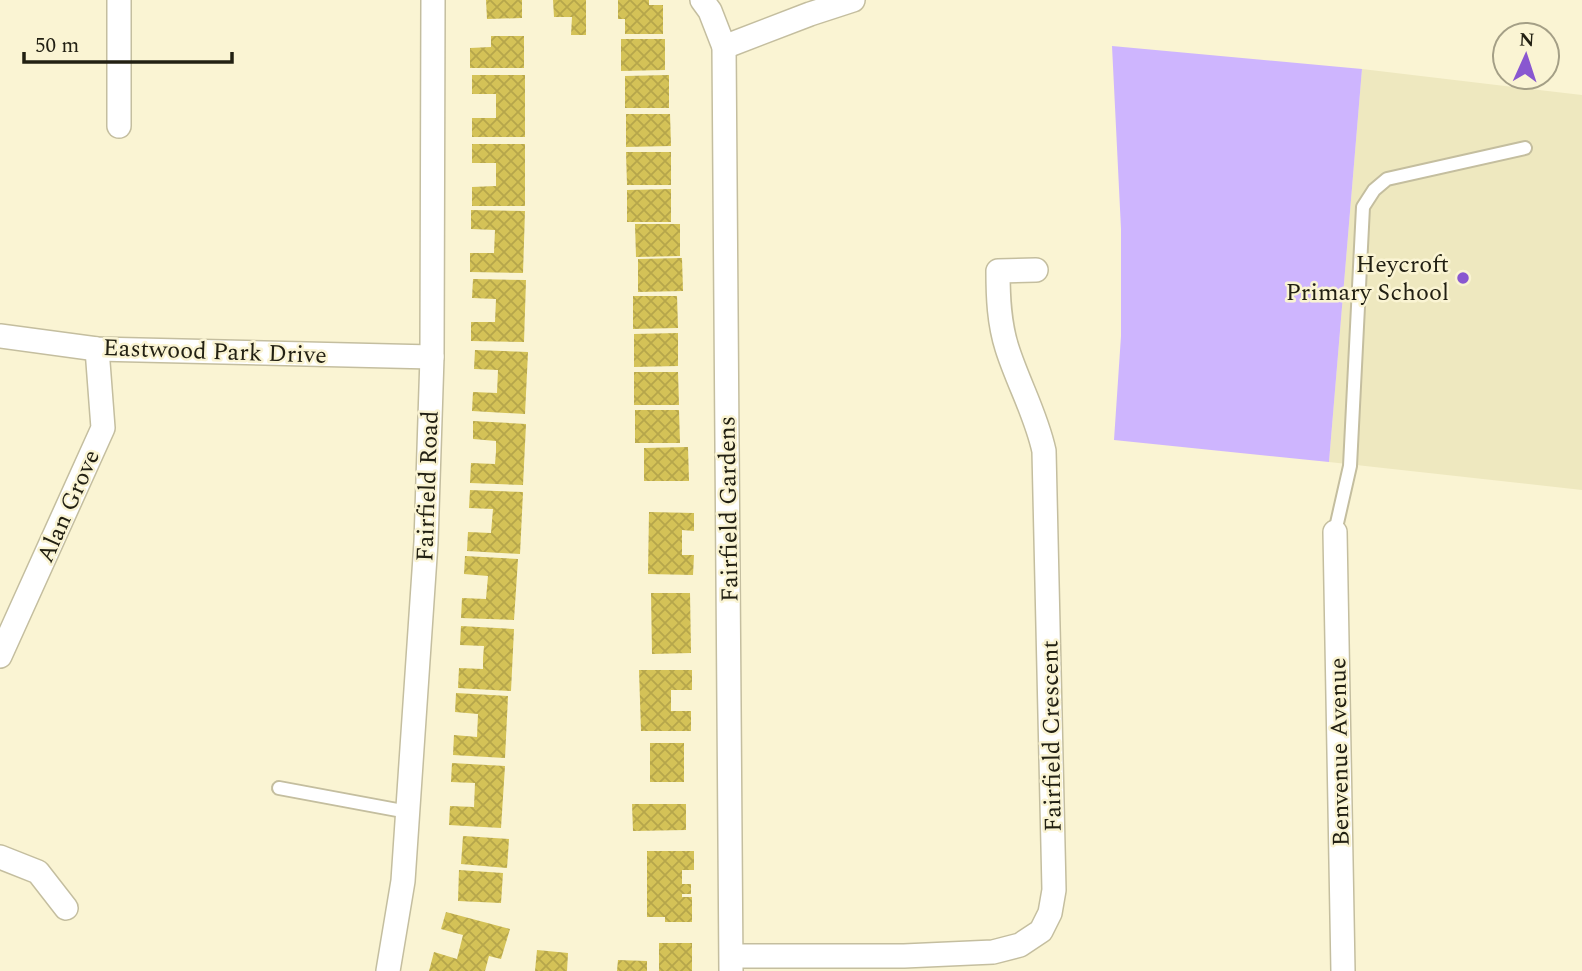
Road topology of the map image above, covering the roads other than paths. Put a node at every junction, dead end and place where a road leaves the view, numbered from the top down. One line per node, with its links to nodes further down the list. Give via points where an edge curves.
1 (119, 0): 6 (street)
2 (433, 0): 11 (street, Fairfield Road)
3 (702, 0): 5 (street, Fairfield Gardens)
4 (853, 0): 5 (street)
5 (724, 47): 19 (street, Fairfield Gardens)
6 (119, 126)
7 (1525, 148): 12 (lane, via 1387,179 1363,207 1350,466)
8 (1037, 270): 19 (street, Fairfield Crescent, via 998,271 998,296 1007,347 1039,424 1044,451 1055,890 1050,913 1041,931 1020,945 993,952)
9 (0, 336): 10 (street, Eastwood Park Drive)
10 (97, 348): 11 (street, Eastwood Park Drive); 13 (street, Alan Grove, via 103,428)
11 (432, 357): 16 (street, Fairfield Road, via 426,542)
12 (1335, 532): 21 (street, Benvenue Avenue)
13 (9, 614): 14 (street, Alan Grove)
14 (0, 656)
15 (279, 788): 16 (lane)
16 (408, 812): 20 (street, Fairfield Road, via 403,881)
17 (0, 857): 18 (street, via 37,872)
18 (65, 908)
19 (732, 963)
20 (388, 971)
21 (1343, 971)

